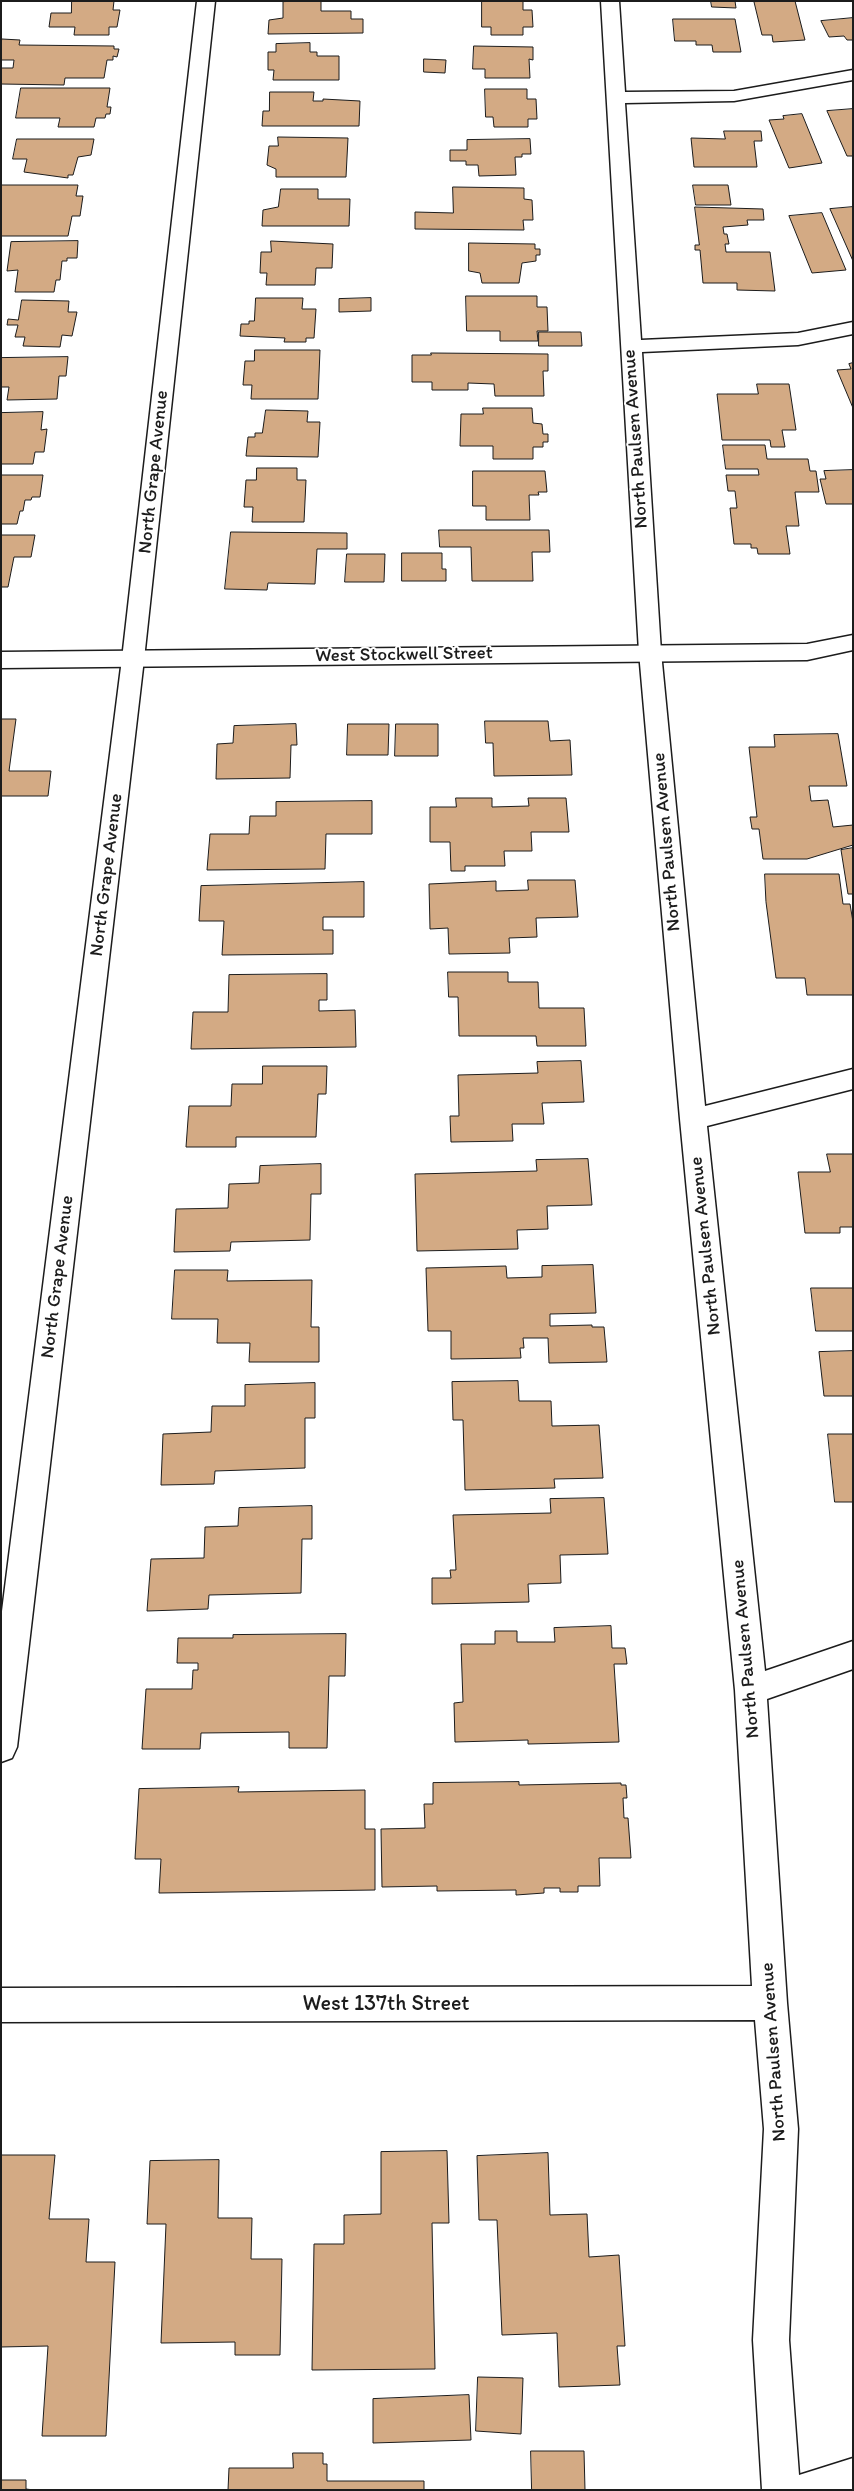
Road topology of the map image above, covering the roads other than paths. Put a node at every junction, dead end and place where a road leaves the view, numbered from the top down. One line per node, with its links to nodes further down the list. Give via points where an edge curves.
1 (206, 1): 9 (street, North Grape Avenue)
2 (610, 1): 4 (street, North Paulsen Avenue)
3 (853, 75): 4 (street, via 734,96)
4 (618, 98): 6 (street, North Paulsen Avenue)
5 (853, 328): 6 (street, via 798,339)
6 (630, 346): 8 (street, North Paulsen Avenue)
7 (853, 642): 8 (street, West Stockwell Street, via 807,652)
8 (650, 652): 9 (street, West Stockwell Street); 12 (street, North Paulsen Avenue)
9 (133, 659): 10 (street, West Stockwell Street); 15 (street, North Grape Avenue)
10 (1, 660)
11 (853, 1079): 12 (street)
12 (693, 1119): 14 (street, North Paulsen Avenue)
13 (853, 1655): 14 (street)
14 (751, 1690): 16 (street, North Paulsen Avenue)
15 (1, 1747)
16 (770, 2002): 17 (street, West 137th Street); 19 (street, North Paulsen Avenue, via 781,2129 771,2340)
17 (1, 2005)
18 (853, 2477): 20 (street)
19 (781, 2490)
20 (808, 2490)

